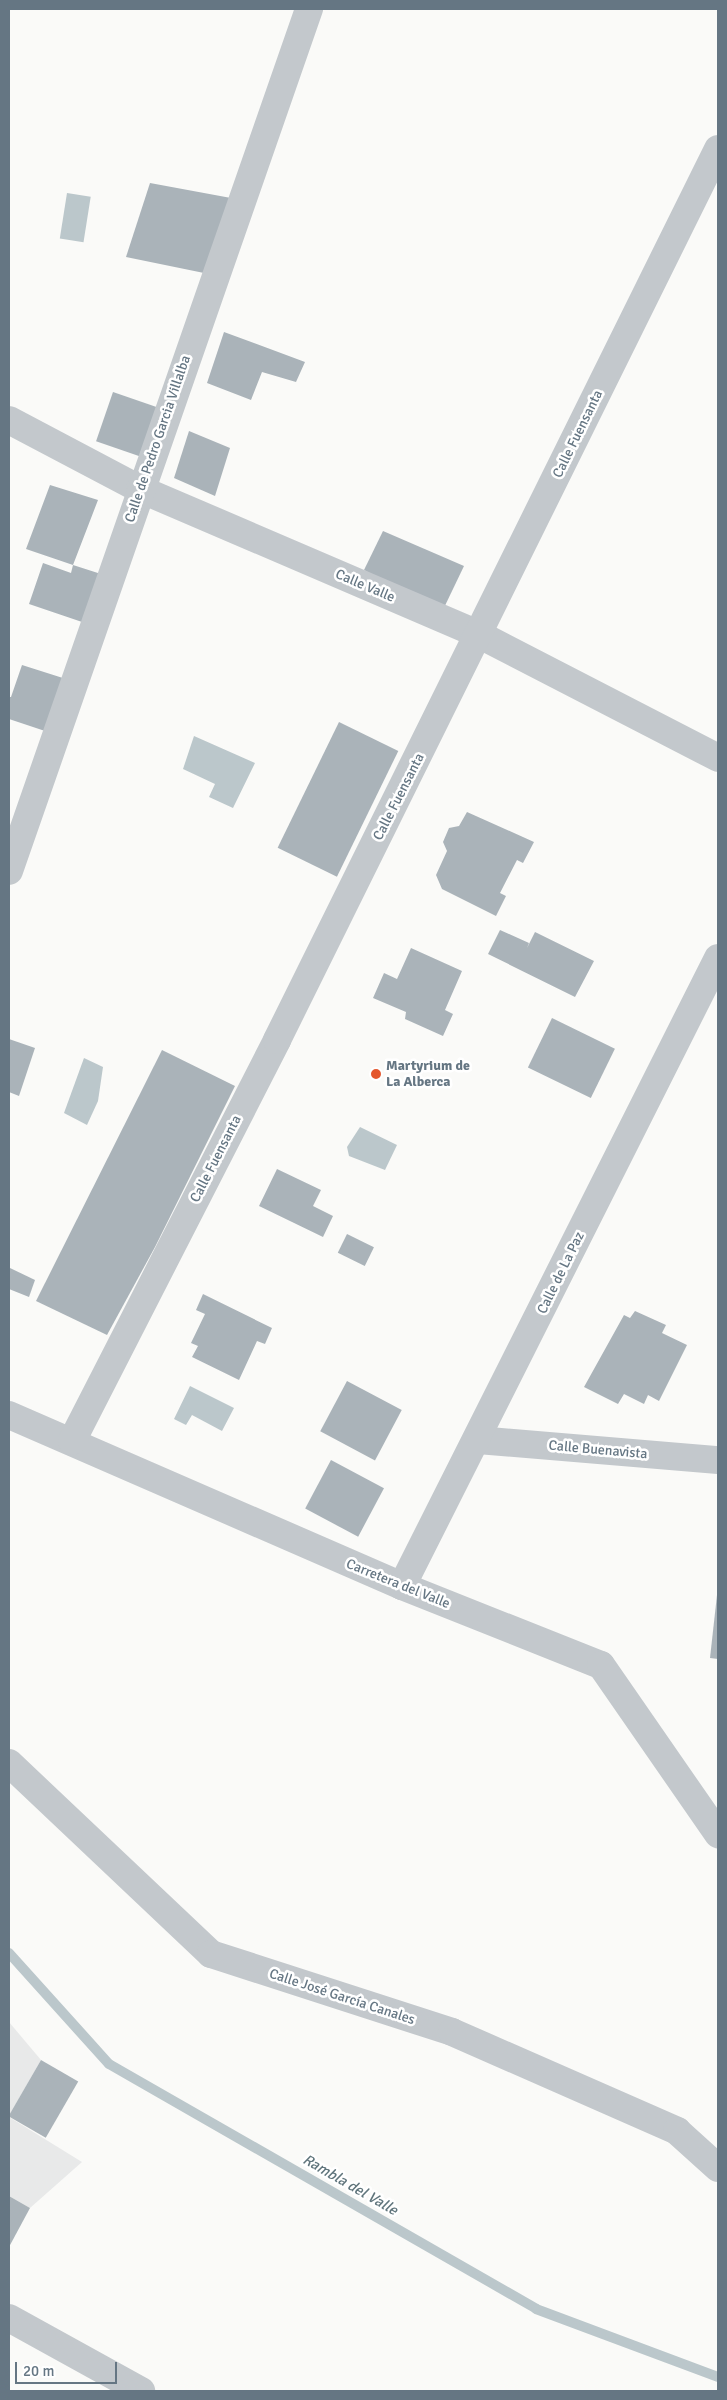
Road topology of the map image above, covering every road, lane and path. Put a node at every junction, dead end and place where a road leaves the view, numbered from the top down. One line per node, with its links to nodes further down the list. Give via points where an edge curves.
1 (309, 9): 4 (street, Calle de Pedro Garcia Villalba)
2 (718, 149): 5 (street, Calle Fuensanta)
3 (9, 420): 4 (street, Calle Valle)
4 (140, 489): 5 (street, Calle Valle); 7 (street, Calle de Pedro Garcia Villalba)
5 (480, 635): 6 (street, Calle Valle); 11 (street, Calle Fuensanta)
6 (718, 758)
7 (9, 871)
8 (718, 958): 10 (street, Calle de La Paz)
9 (9, 1415): 11 (street, Carretera del Valle)
10 (478, 1440): 12 (street, Calle Buenavista); 13 (street, Calle de La Paz)
11 (72, 1441): 13 (street, Carretera del Valle)
12 (718, 1460)
13 (402, 1586): 15 (street, Carretera del Valle, via 601,1665)
14 (9, 1763): 16 (street, Calle José García Canales, via 211,1954 452,2032 677,2131)
15 (718, 1834)
16 (718, 2168)
17 (9, 2318): 18 (street)
18 (141, 2391)

